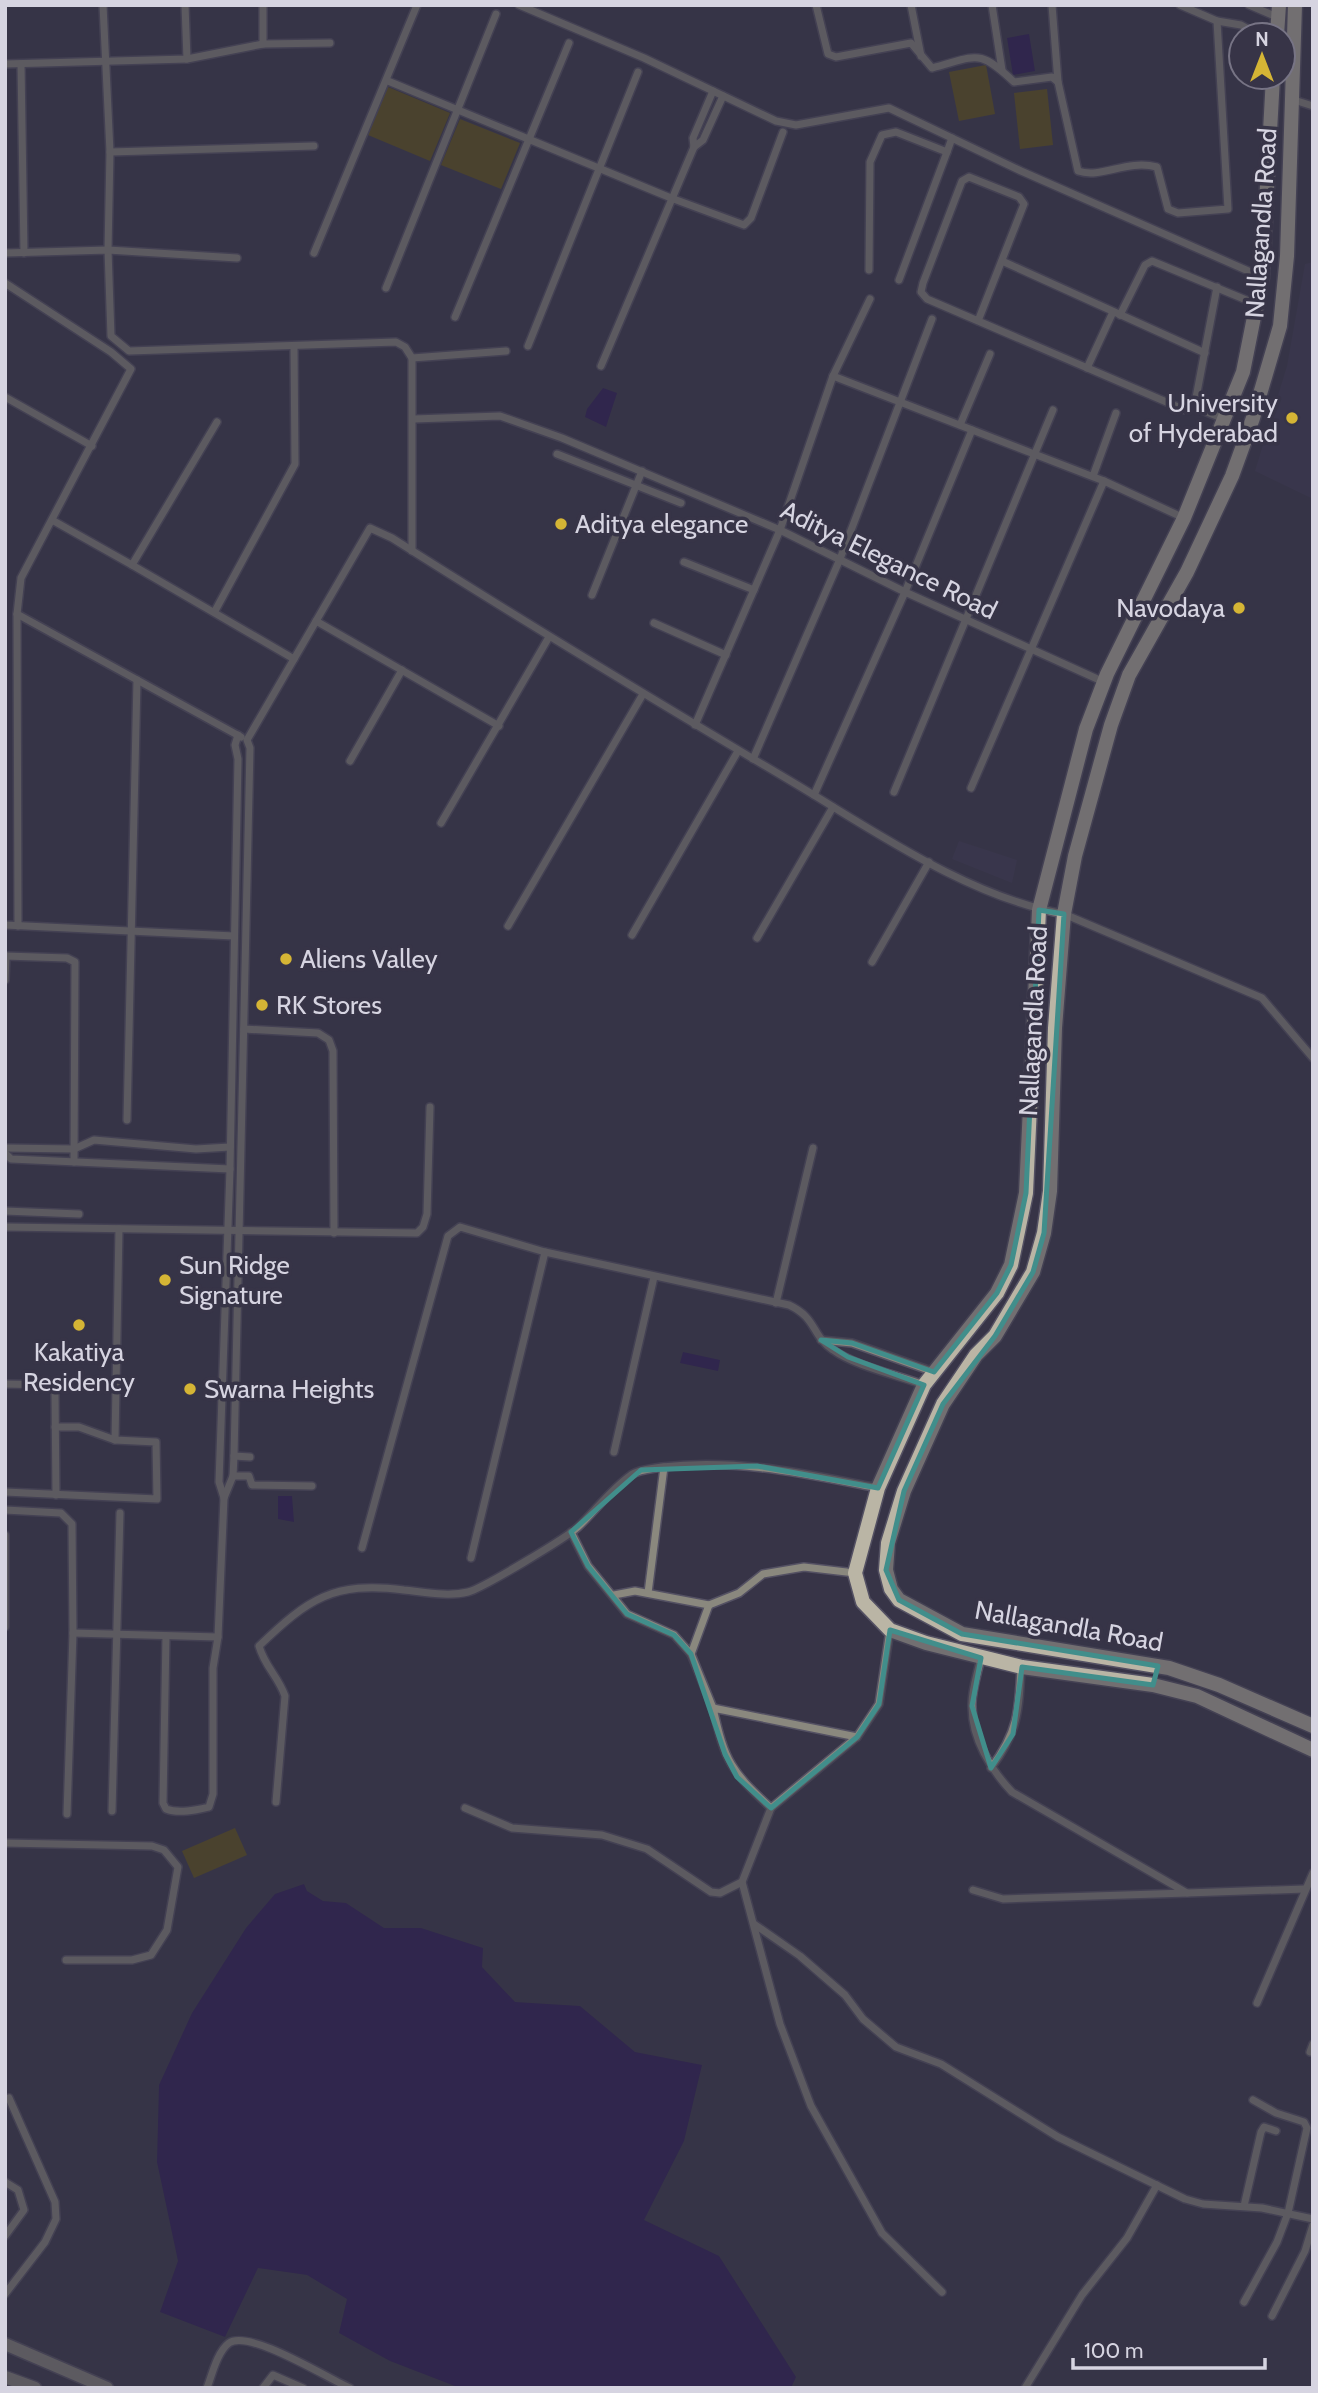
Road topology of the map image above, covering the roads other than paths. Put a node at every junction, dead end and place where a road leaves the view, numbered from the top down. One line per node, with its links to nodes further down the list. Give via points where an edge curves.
1 (103, 5): 22 (street)
2 (185, 5): 21 (street)
3 (263, 5): 19 (street)
4 (417, 5): 27 (street)
5 (519, 5): 29 (street)
6 (816, 5): 20 (street, via 828,54 836,57 911,43)
7 (911, 5): 20 (street)
8 (992, 5): 25 (street)
9 (1052, 5): 28 (street)
10 (1180, 5): 15 (street)
11 (1249, 5): 13 (street)
12 (1295, 5): 32 (main road, Nallagandla Road)
13 (1278, 11)
14 (496, 14): 34 (street)
15 (1217, 21): 16 (street); 28 (street, via 1228,209 1178,213 1168,209 1157,167 1139,163 1087,174 1078,171)
16 (1227, 23)
17 (330, 43): 19 (street)
18 (569, 43): 37 (street)
19 (263, 44): 21 (street)
20 (921, 56): 25 (street, via 933,68 978,56)
21 (187, 59): 22 (street)
22 (106, 61): 24 (street); 40 (street)
23 (5, 64): 24 (street)
24 (21, 64): 46 (street)
25 (1002, 71): 28 (street, via 1014,82 1052,77)
26 (638, 72): 42 (street)
27 (388, 81): 34 (street); 47 (street)
28 (1058, 82)
29 (713, 91): 31 (street); 39 (street, via 693,138)
30 (1272, 91): 51 (main road, Nallagandla Road)
31 (723, 96): 36 (street, via 776,121 796,125 889,108); 39 (street, via 703,140)
32 (1294, 100): 33 (street); 128 (main road, Nallagandla Road, via 1280,326 1266,377 1231,476 1187,572 1129,675 1087,811)
33 (1313, 106)
34 (460, 111): 37 (street); 55 (street)
35 (783, 132): 43 (street, via 747,224)
36 (952, 138): 41 (street); 51 (street)
37 (531, 140): 42 (street); 59 (street)
38 (314, 146): 40 (street)
39 (694, 147): 43 (street)
40 (110, 152): 44 (street)
41 (947, 152): 50 (street, via 896,132 882,135 870,162); 52 (street)
42 (601, 170): 43 (street); 63 (street)
43 (671, 198): 68 (street)
44 (107, 250): 46 (street); 48 (street); 62 (street, via 111,337 129,351)
45 (5, 253): 46 (street)
46 (24, 253)
47 (314, 253)
48 (237, 258)
49 (1002, 261): 58 (street); 61 (street); 61 (street, via 1024,201 982,180 965,179 921,292 927,299)
50 (869, 271)
51 (1262, 277): 57 (main road, Nallagandla Road)
52 (899, 281)
53 (5, 283): 81 (street, via 131,369)
54 (1217, 287): 57 (street); 58 (street, via 1153,261 1145,265); 65 (street)
55 (386, 288)
56 (870, 299): 70 (street)
57 (1257, 304): 77 (main road, Nallagandla Road, via 1242,372)
58 (1116, 313): 65 (street); 69 (street)
59 (454, 317)
60 (932, 319): 72 (street)
61 (978, 321): 69 (street)
62 (294, 346): 67 (street, via 396,342); 99 (street, via 295,464)
63 (528, 346)
64 (506, 351): 67 (street)
65 (1205, 353): 69 (street, via 1195,403 1189,410)
66 (990, 354): 79 (street)
67 (412, 358): 76 (street)
68 (601, 366)
69 (1087, 368)
70 (833, 376): 72 (street); 91 (street)
71 (5, 397): 81 (street)
72 (900, 403): 79 (street); 93 (street)
73 (1053, 410): 83 (street)
74 (1202, 410): 77 (street)
75 (1116, 413): 85 (street)
76 (414, 419): 84 (street, Aditya Elegance Road, via 500,416); 92 (street)
77 (1224, 419): 89 (main road, Nallagandla Road)
78 (217, 422): 95 (street)
79 (960, 425): 80 (street)
80 (972, 430): 83 (street); 97 (street)
81 (92, 446): 90 (street)
82 (557, 454): 87 (street)
83 (1035, 454): 85 (street); 102 (street)
84 (638, 469): 87 (street); 91 (street, Aditya Elegance Road)
85 (1093, 476): 86 (street)
86 (1104, 481): 89 (street); 105 (street)
87 (632, 484): 88 (street); 98 (street)
88 (681, 503)
89 (1184, 517): 110 (main road, Nallagandla Road)
90 (52, 520): 95 (street); 100 (street, via 21,578)
91 (780, 530): 93 (street, Aditya Elegance Road); 96 (street)
92 (412, 551): 101 (street, via 370,528); 104 (street)
93 (840, 559): 97 (street, Aditya Elegance Road); 119 (street)
94 (684, 562): 96 (street)
95 (132, 565): 99 (street)
96 (754, 590): 106 (street)
97 (905, 592): 102 (street, Aditya Elegance Road); 123 (street)
98 (592, 595)
99 (215, 611): 107 (street)
100 (17, 614): 109 (street); 130 (street)
101 (316, 621): 107 (street); 108 (street)
102 (966, 621): 105 (street, Aditya Elegance Road); 122 (street)
103 (654, 623): 106 (street)
104 (549, 637): 111 (street); 113 (street)
105 (1029, 650): 110 (street, Aditya Elegance Road); 121 (street)
106 (726, 655): 112 (street)
107 (294, 659): 115 (street)
108 (402, 670): 113 (street); 120 (street)
109 (137, 680): 114 (street); 132 (street)
110 (1104, 682): 127 (main road, Nallagandla Road, via 1086,729)
111 (643, 694): 112 (street); 131 (street)
112 (695, 725): 116 (street)
113 (499, 726): 125 (street)
114 (238, 735): 115 (street); 118 (street, via 234,746)
115 (247, 740): 117 (street)
116 (738, 751): 119 (street); 133 (street)
117 (249, 757): 118 (street); 139 (street)
118 (238, 759): 134 (street)
119 (753, 759): 123 (street)
120 (350, 761)
121 (971, 788)
122 (894, 792)
123 (814, 795): 124 (street)
124 (833, 807): 126 (street); 135 (street)
125 (441, 823)
126 (929, 862): 127 (street); 137 (street)
127 (1039, 910): 128 (street); 161 (main road, Nallagandla Road, via 1026,1193 1011,1265 998,1293)
128 (1064, 914): 140 (street, via 1262,998); 195 (main road, Nallagandla Road, via 1044,1233 1033,1272 995,1336 976,1355 943,1404 904,1491 888,1543 886,1570 899,1600 962,1634)
129 (5, 925): 130 (street)
130 (18, 926): 132 (street)
131 (508, 926)
132 (130, 929): 134 (street); 142 (street)
133 (632, 935)
134 (234, 936): 143 (street)
135 (757, 939)
136 (5, 956): 138 (street); 145 (street, via 75,962)
137 (872, 962)
138 (5, 980)
139 (244, 1029): 155 (street); 156 (street, via 318,1033 329,1040 333,1051)
140 (1313, 1058)
141 (430, 1107): 156 (street, via 424,1227 407,1234)
142 (127, 1120)
143 (230, 1147): 145 (street, via 195,1149 94,1140); 149 (street)
144 (813, 1148): 159 (street)
145 (74, 1149): 146 (street); 147 (street)
146 (7, 1154): 147 (street); 148 (street)
147 (74, 1162): 149 (street)
148 (5, 1167)
149 (230, 1169): 154 (street)
150 (5, 1211): 151 (street)
151 (79, 1214)
152 (5, 1227): 153 (street)
153 (118, 1229): 154 (street); 165 (street)
154 (228, 1231): 155 (street); 175 (street, via 219,1482)
155 (241, 1231): 156 (street); 167 (street)
156 (334, 1233)
157 (545, 1252): 158 (street); 180 (street, via 460,1227 448,1236); 181 (street)
158 (654, 1278): 159 (street); 166 (street)
159 (776, 1303): 160 (street, via 809,1317)
160 (821, 1340): 161 (street, via 852,1343); 163 (street, via 836,1352)
161 (934, 1371): 163 (main road, Nallagandla Road)
162 (5, 1384): 164 (street, via 51,1385)
163 (924, 1385): 172 (main road, Nallagandla Road)
164 (55, 1427): 165 (street, via 79,1427); 174 (street)
165 (115, 1440): 174 (street, via 156,1442 157,1499)
166 (614, 1452)
167 (234, 1457): 168 (street); 170 (street)
168 (250, 1457)
169 (664, 1467): 172 (street, via 758,1461); 178 (street, via 633,1473); 183 (street)
170 (233, 1476): 171 (street, via 249,1476 252,1485); 175 (street)
171 (312, 1486)
172 (878, 1488): 182 (main road, Nallagandla Road)
173 (5, 1492): 174 (street)
174 (56, 1495)
175 (223, 1498): 192 (street)
176 (5, 1510): 189 (street, via 61,1513 69,1518)
177 (120, 1513): 190 (street)
178 (571, 1532): 184 (street, via 587,1566); 203 (street, via 468,1592 351,1589 321,1597 295,1611 259,1647 264,1665 279,1680 285,1696)
179 (5, 1535): 186 (street)
180 (362, 1548)
181 (471, 1558)
182 (855, 1573): 185 (street, via 804,1567 763,1573 739,1593); 188 (main road, Nallagandla Road, via 863,1602)
183 (648, 1593): 184 (street); 185 (street)
184 (614, 1595): 193 (street, via 627,1614 674,1635)
185 (709, 1605): 193 (street)
186 (5, 1620): 187 (street)
187 (5, 1627)
188 (890, 1630): 194 (main road, Nallagandla Road); 200 (street, via 879,1704)
189 (73, 1633): 190 (street); 207 (street)
190 (117, 1634): 191 (street); 206 (street)
191 (166, 1636): 192 (street); 192 (street, via 163,1803 172,1811 197,1810 212,1803 213,1668)
192 (218, 1637)
193 (691, 1654): 198 (street)
194 (981, 1657): 196 (main road, Nallagandla Road); 202 (street, via 971,1706)
195 (1158, 1666): 197 (main road); 199 (main road, Nallagandla Road, via 1219,1685)
196 (1021, 1667): 197 (main road, Nallagandla Road); 202 (street, via 1013,1734)
197 (1153, 1685): 201 (main road, Nallagandla Road, via 1197,1696)
198 (713, 1708): 200 (street); 205 (street, via 725,1754 737,1777)
199 (1313, 1726)
200 (857, 1737): 205 (street)
201 (1313, 1749)
202 (991, 1768): 213 (street, via 1012,1792 1042,1812)
203 (276, 1802)
204 (465, 1808): 210 (street, via 512,1828 602,1835 647,1849 711,1892 720,1893)
205 (771, 1808): 210 (street)
206 (112, 1811)
207 (67, 1814)
208 (5, 1843): 215 (street, via 152,1846 164,1850 178,1867 167,1930 151,1955)
209 (1313, 1873): 211 (street)
210 (742, 1882): 214 (street)
211 (1305, 1889): 213 (street); 216 (street)
212 (973, 1890): 213 (street, via 1012,1899)
213 (1187, 1893)
214 (754, 1924): 221 (street, via 845,1995 863,2019 895,2047 941,2064 1058,2137); 227 (street, via 780,2024 811,2106 883,2233)
215 (66, 1960)
216 (1257, 2003)
217 (9, 2098): 228 (street, via 55,2202 57,2219)
218 (1253, 2099): 223 (street, via 1307,2124)
219 (1276, 2131): 222 (street, via 1264,2127 1261,2132)
220 (5, 2182): 226 (street, via 18,2190 24,2210)
221 (1157, 2185): 222 (street, via 1202,2204); 239 (street, via 1127,2238 1082,2295)
222 (1244, 2206): 223 (street)
223 (1288, 2213): 224 (street); 229 (street)
224 (1313, 2219)
225 (1313, 2225): 230 (street)
226 (5, 2236)
227 (942, 2292)
228 (5, 2294)
229 (1244, 2302)
230 (1272, 2316)
231 (5, 2344): 234 (street)
232 (5, 2377): 233 (street)
233 (35, 2388)
234 (107, 2388)
235 (208, 2388): 238 (street, via 222,2352 239,2340 257,2342)
236 (262, 2388): 237 (street, via 273,2375)
237 (303, 2388)
238 (350, 2388)
239 (1025, 2388)

